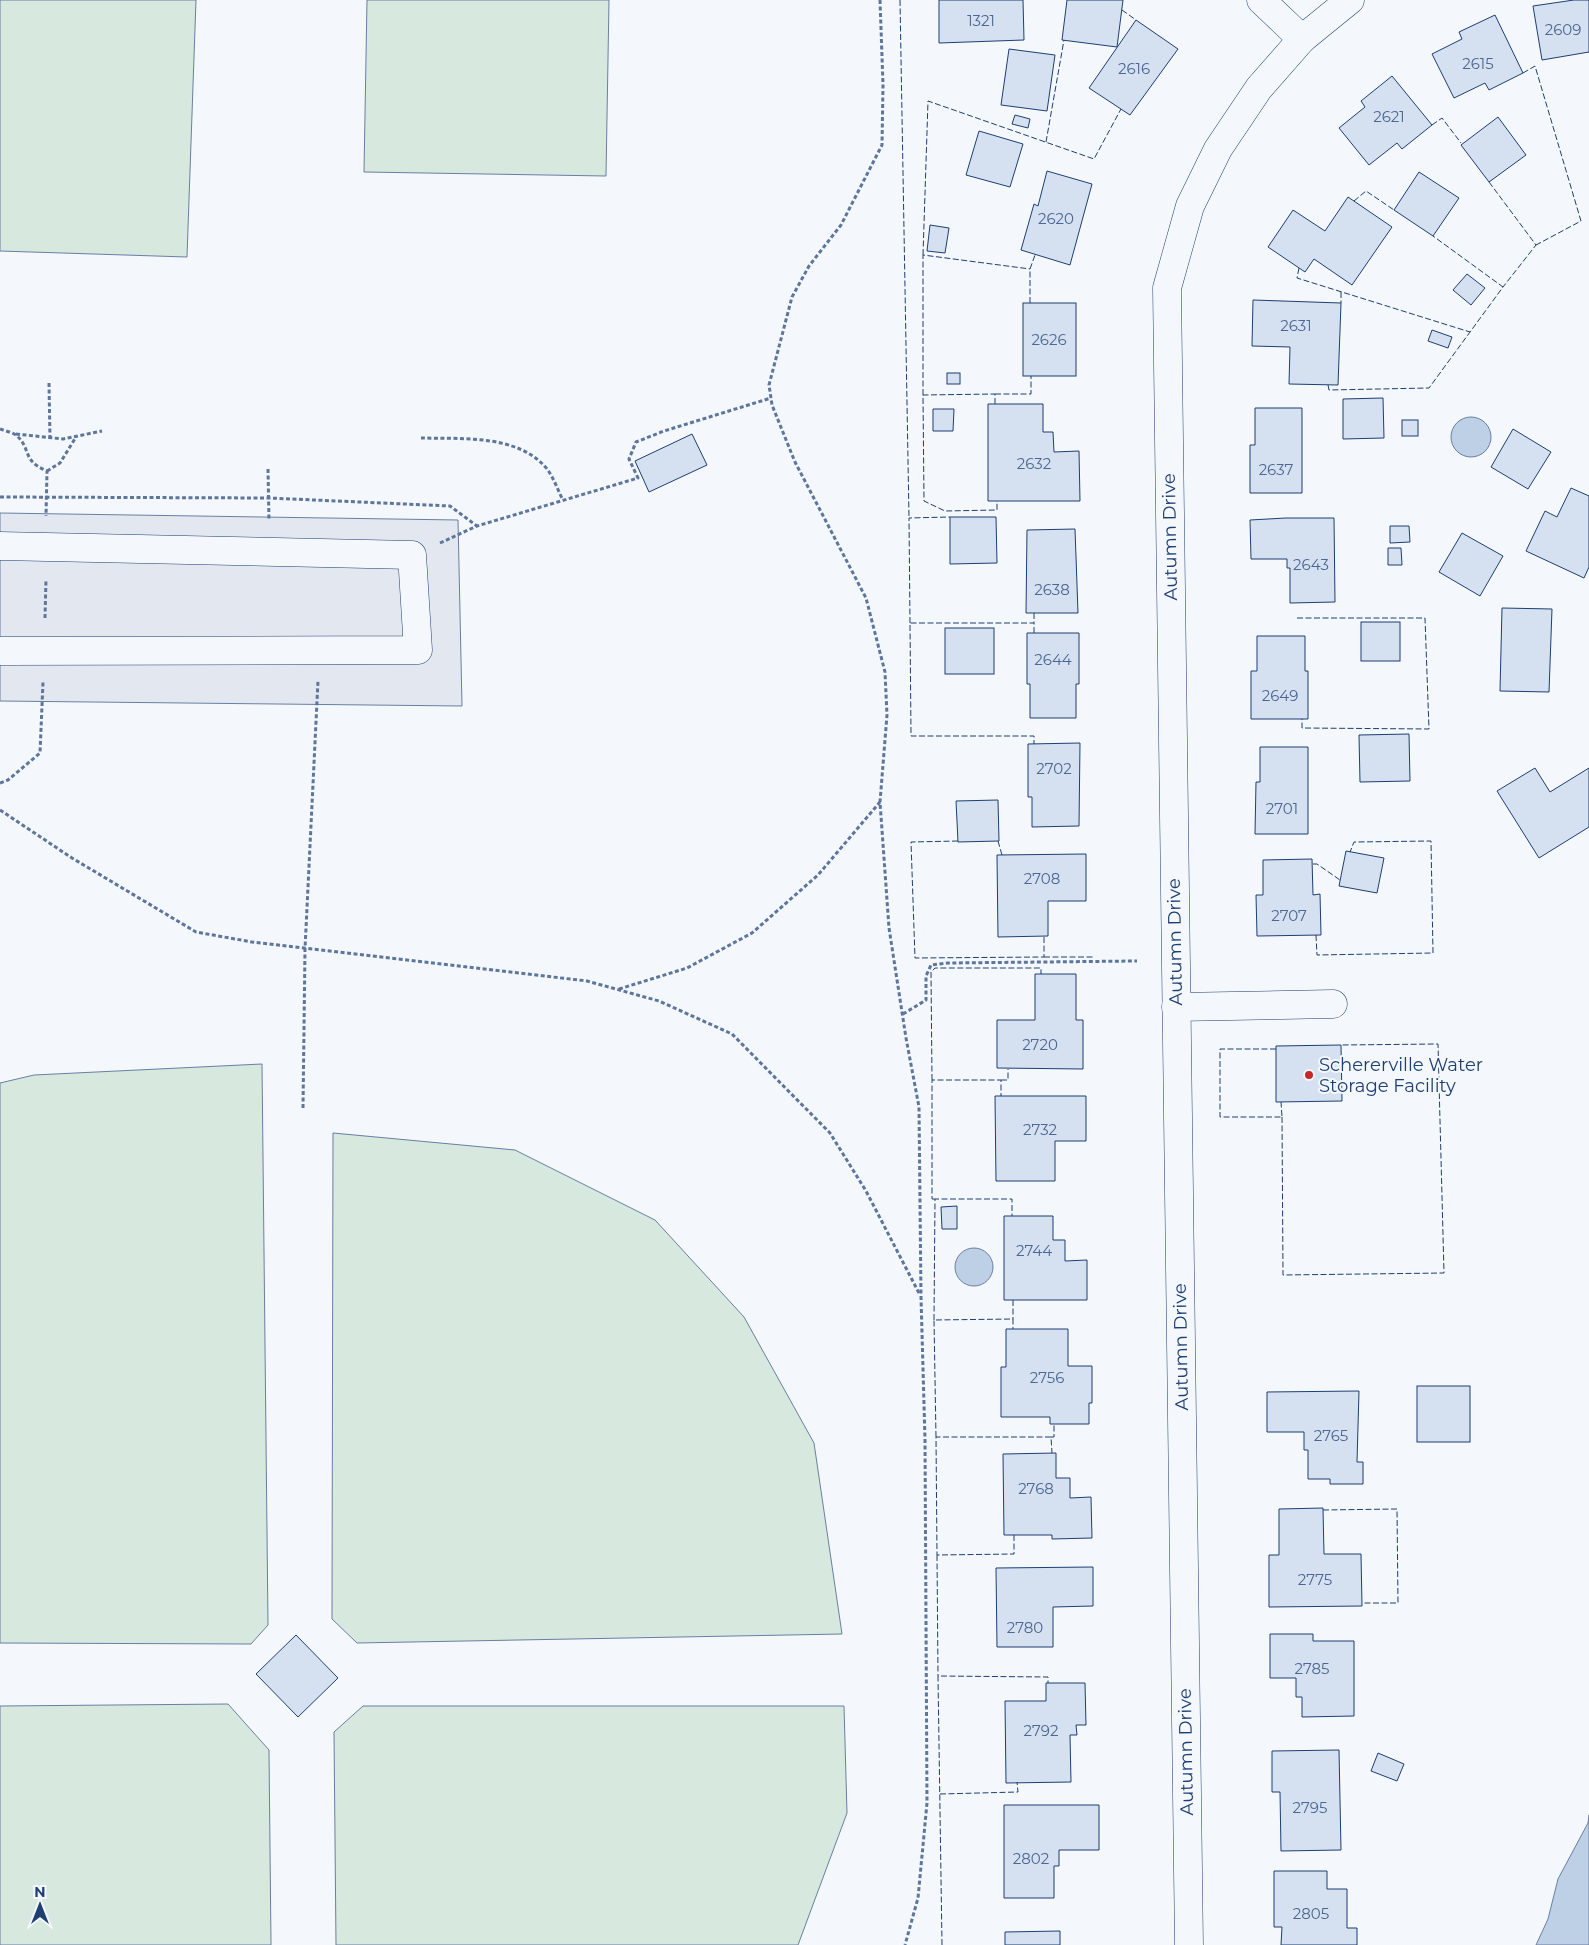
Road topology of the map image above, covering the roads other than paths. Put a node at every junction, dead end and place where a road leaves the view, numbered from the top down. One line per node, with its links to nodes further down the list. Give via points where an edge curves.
1 (1260, 0): 3 (street)
2 (1350, 0): 3 (street, Autumn Drive)
3 (1302, 38): 7 (street, Autumn Drive, via 1259,88 1218,149 1190,206 1167,288)
4 (0, 546): 5 (street, via 412,555 418,650)
5 (0, 651)
6 (1333, 1004): 7 (street)
7 (1176, 1007): 8 (street, Autumn Drive)
8 (1189, 1945)

